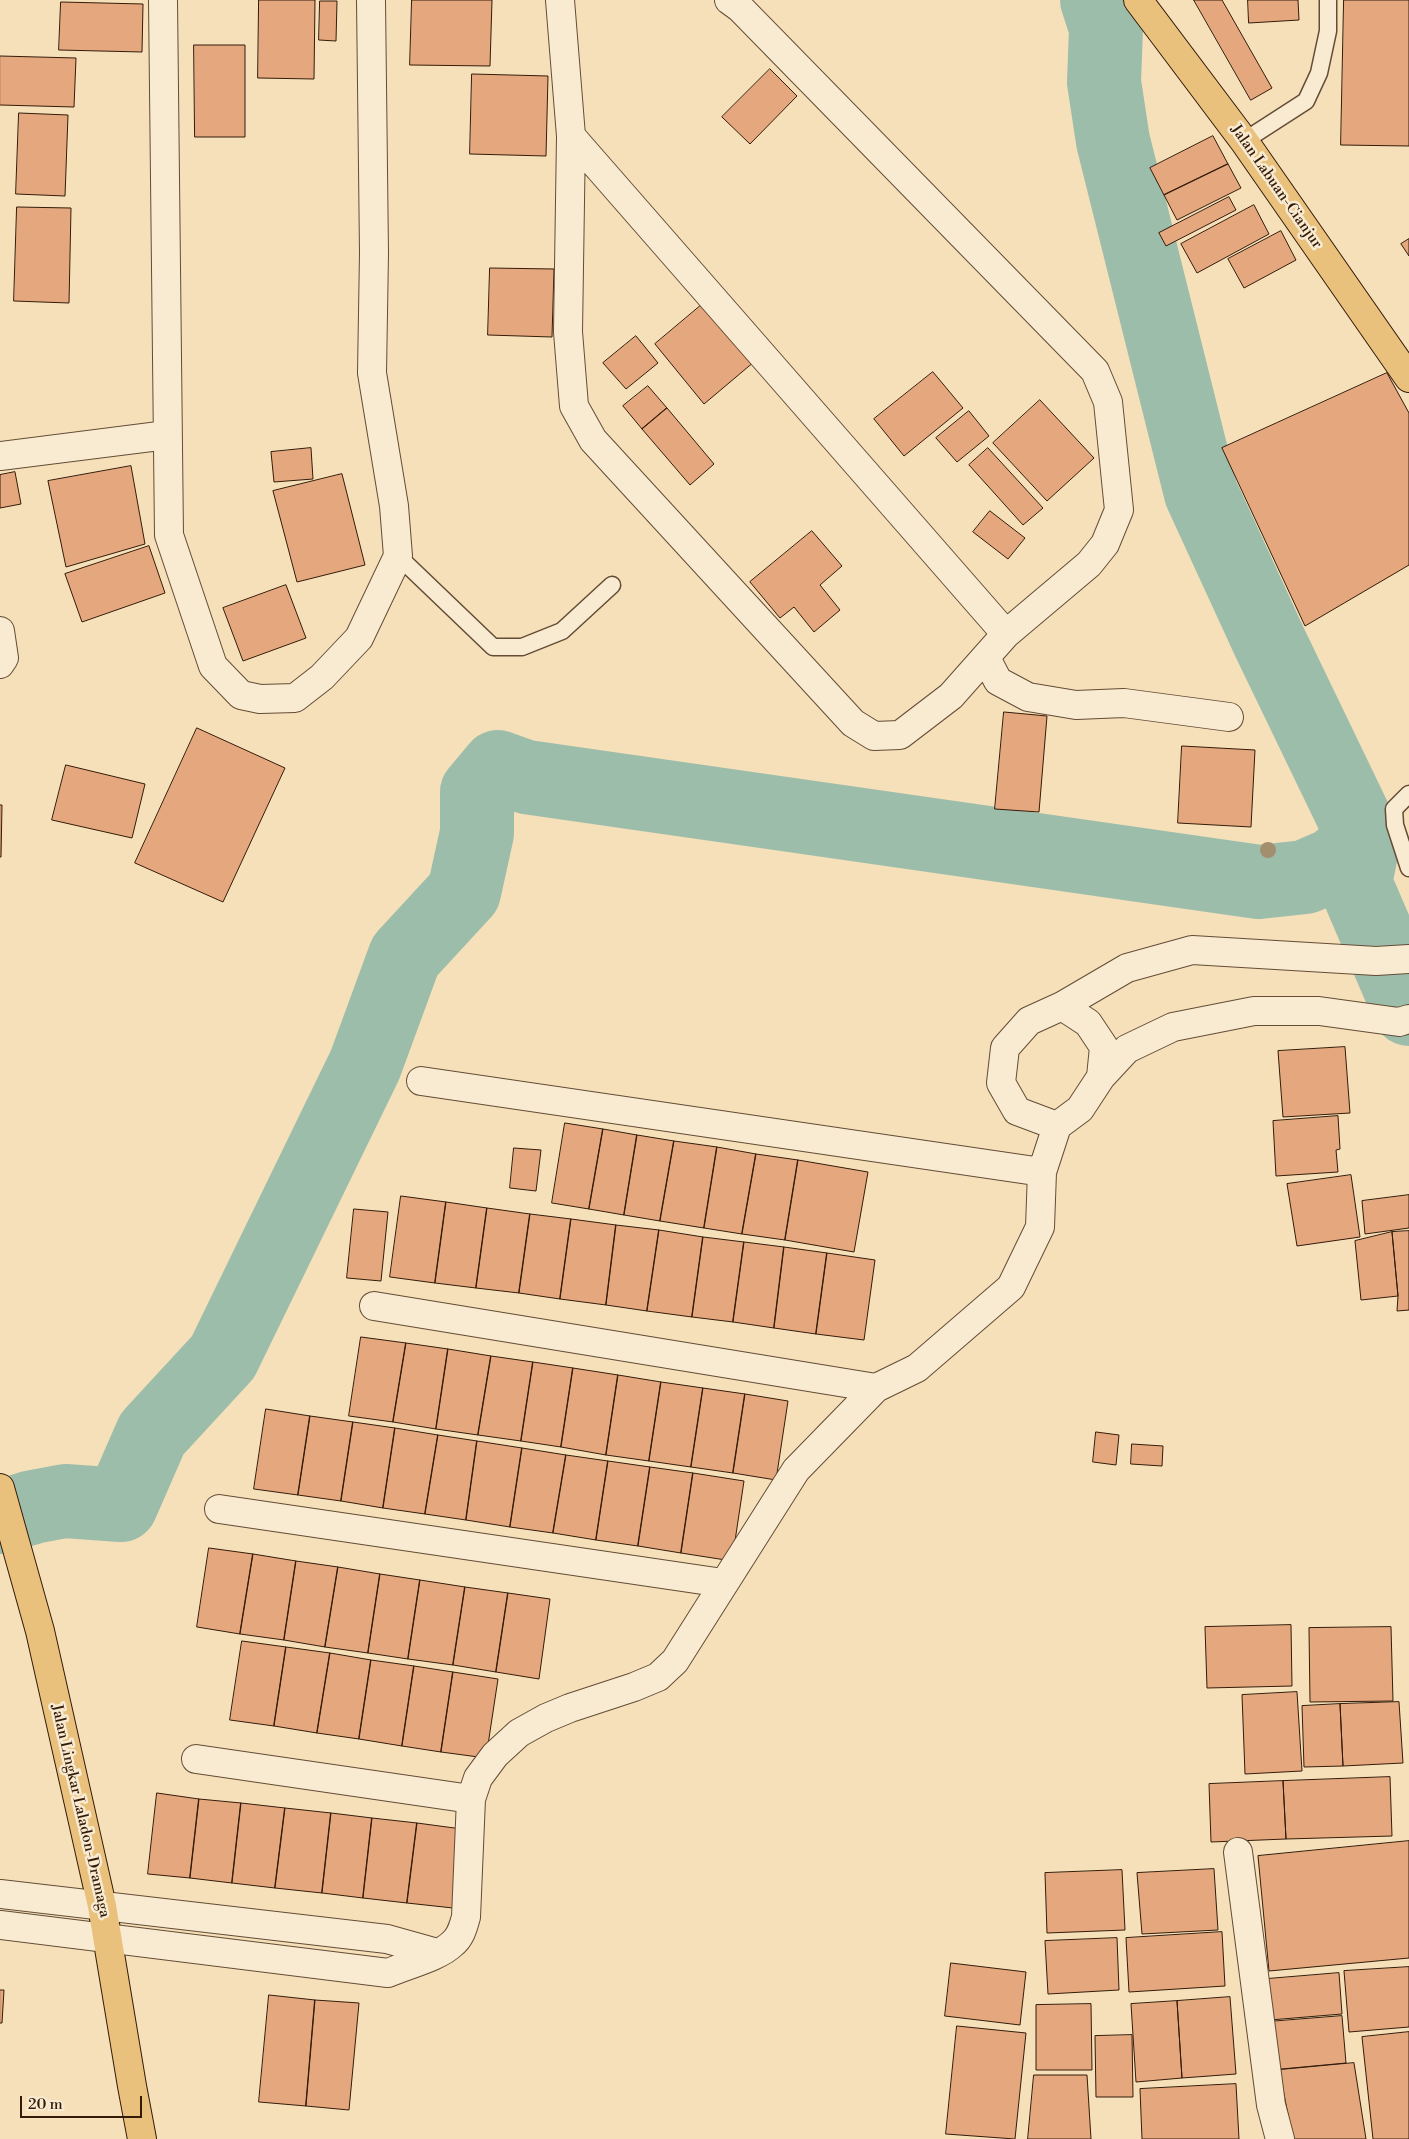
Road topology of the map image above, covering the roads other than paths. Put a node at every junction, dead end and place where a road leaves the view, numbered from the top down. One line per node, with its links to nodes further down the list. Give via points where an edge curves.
1 (163, 0): 10 (street)
2 (371, 0): 12 (street, via 372,373 394,506)
3 (560, 0): 7 (street)
4 (729, 0): 15 (street, via 1095,371 1108,402 1119,510 1105,544 1089,564)
5 (1138, 0): 8 (main road, Jalan Labuan-Cianjur)
6 (1328, 0): 8 (lane, via 1328,31 1319,73 1306,101)
7 (571, 136): 15 (street); 16 (street, via 568,332 574,406 593,440 853,723 874,736 900,735 951,696)
8 (1244, 141): 9 (main road, Jalan Labuan-Cianjur)
9 (1409, 378)
10 (167, 435): 11 (street); 12 (street, via 169,535 213,666 241,695 260,699 294,698 322,677 359,638)
11 (0, 456)
12 (398, 556): 13 (lane, via 493,647 522,647 562,631)
13 (612, 585)
14 (0, 631): 17 (street, via 4,658)
15 (1006, 634): 16 (street)
16 (986, 658): 18 (street, via 998,681 1028,697 1076,705 1124,704)
17 (0, 664)
18 (1229, 717)
19 (1409, 794): 20 (lane, via 1394,809 1395,825)
20 (1409, 868)
21 (1409, 959): 22 (street, via 1376,961 1192,950 1127,968)
22 (1062, 1006): 24 (street, via 1088,1023 1104,1047); 26 (street, via 1029,1021 1005,1048 1001,1083 1017,1111)
23 (1404, 1020): 24 (street, via 1319,1011 1254,1011 1210,1019 1173,1027 1127,1049)
24 (1101, 1077): 26 (street, via 1080,1108)
25 (421, 1081): 27 (street)
26 (1057, 1126): 27 (street)
27 (1042, 1172): 29 (street, via 1040,1227 1011,1287 917,1368)
28 (374, 1306): 29 (street)
29 (876, 1388): 32 (street, via 796,1470)
30 (0, 1488): 37 (main road, Jalan Lingkar Laladon-Dramaga, via 40,1631)
31 (219, 1510): 32 (street)
32 (723, 1583): 34 (street, via 675,1661 658,1677 570,1708 519,1733 495,1755 478,1778)
33 (196, 1760): 34 (street)
34 (471, 1799): 40 (street, via 466,1917 462,1932 452,1945)
35 (1238, 1852): 42 (street, via 1272,2105)
36 (0, 1894): 37 (street)
37 (103, 1906): 39 (main road, Jalan Lingkar Laladon-Dramaga); 40 (street, via 388,1939)
38 (0, 1925): 39 (street)
39 (106, 1938): 40 (street, via 388,1972); 41 (main road, Jalan Lingkar Laladon-Dramaga)
40 (436, 1953)
41 (142, 2139)
42 (1280, 2139)

